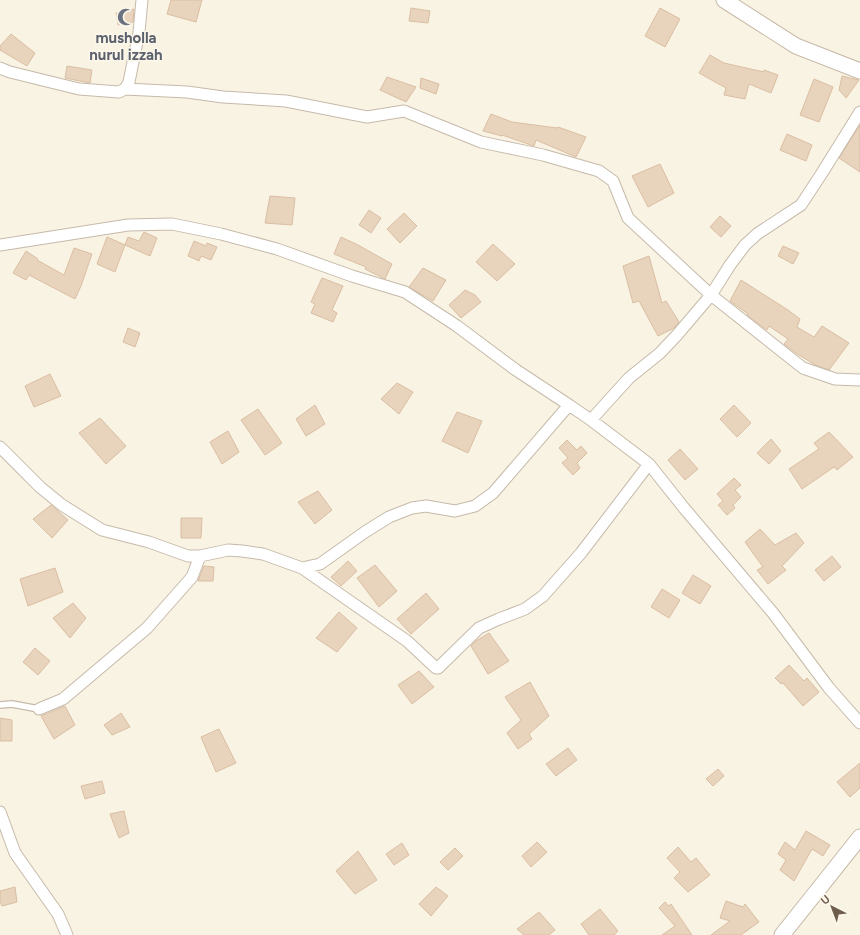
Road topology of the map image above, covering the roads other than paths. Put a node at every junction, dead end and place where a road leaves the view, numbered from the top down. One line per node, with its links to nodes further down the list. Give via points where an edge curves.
1 (142, 0): 5 (street, via 130,82)
2 (724, 0): 4 (main road, via 796,46)
3 (0, 68): 5 (street, via 79,89 119,92)
4 (860, 71)
5 (125, 89): 8 (street, via 286,101 367,117 404,111 481,142 543,155 599,172 613,181 628,218)
6 (860, 112): 8 (street, via 800,205 745,245)
7 (0, 245): 10 (street, via 128,226 172,224 277,249 405,292)
8 (710, 295): 9 (street, via 803,368 835,379); 11 (street, via 677,335 629,378)
9 (860, 380)
10 (569, 405): 11 (street); 15 (street, via 493,493 475,506 455,510 426,506 412,508 389,517 320,564)
11 (591, 420): 13 (street)
12 (0, 447): 14 (street, via 45,492 102,530 149,542 188,556)
13 (649, 464): 15 (street, via 581,553 544,596 525,610 479,628 436,668 408,642); 18 (street, via 774,613 829,688)
14 (200, 556): 15 (street, via 242,550 263,554); 17 (street, via 192,577 147,628 63,699)
15 (302, 568)
16 (0, 705): 17 (lane)
17 (39, 708)
18 (860, 723)
19 (0, 812): 21 (street, via 15,853 58,914)
20 (860, 837): 22 (main road)
21 (67, 935)
22 (782, 935)

